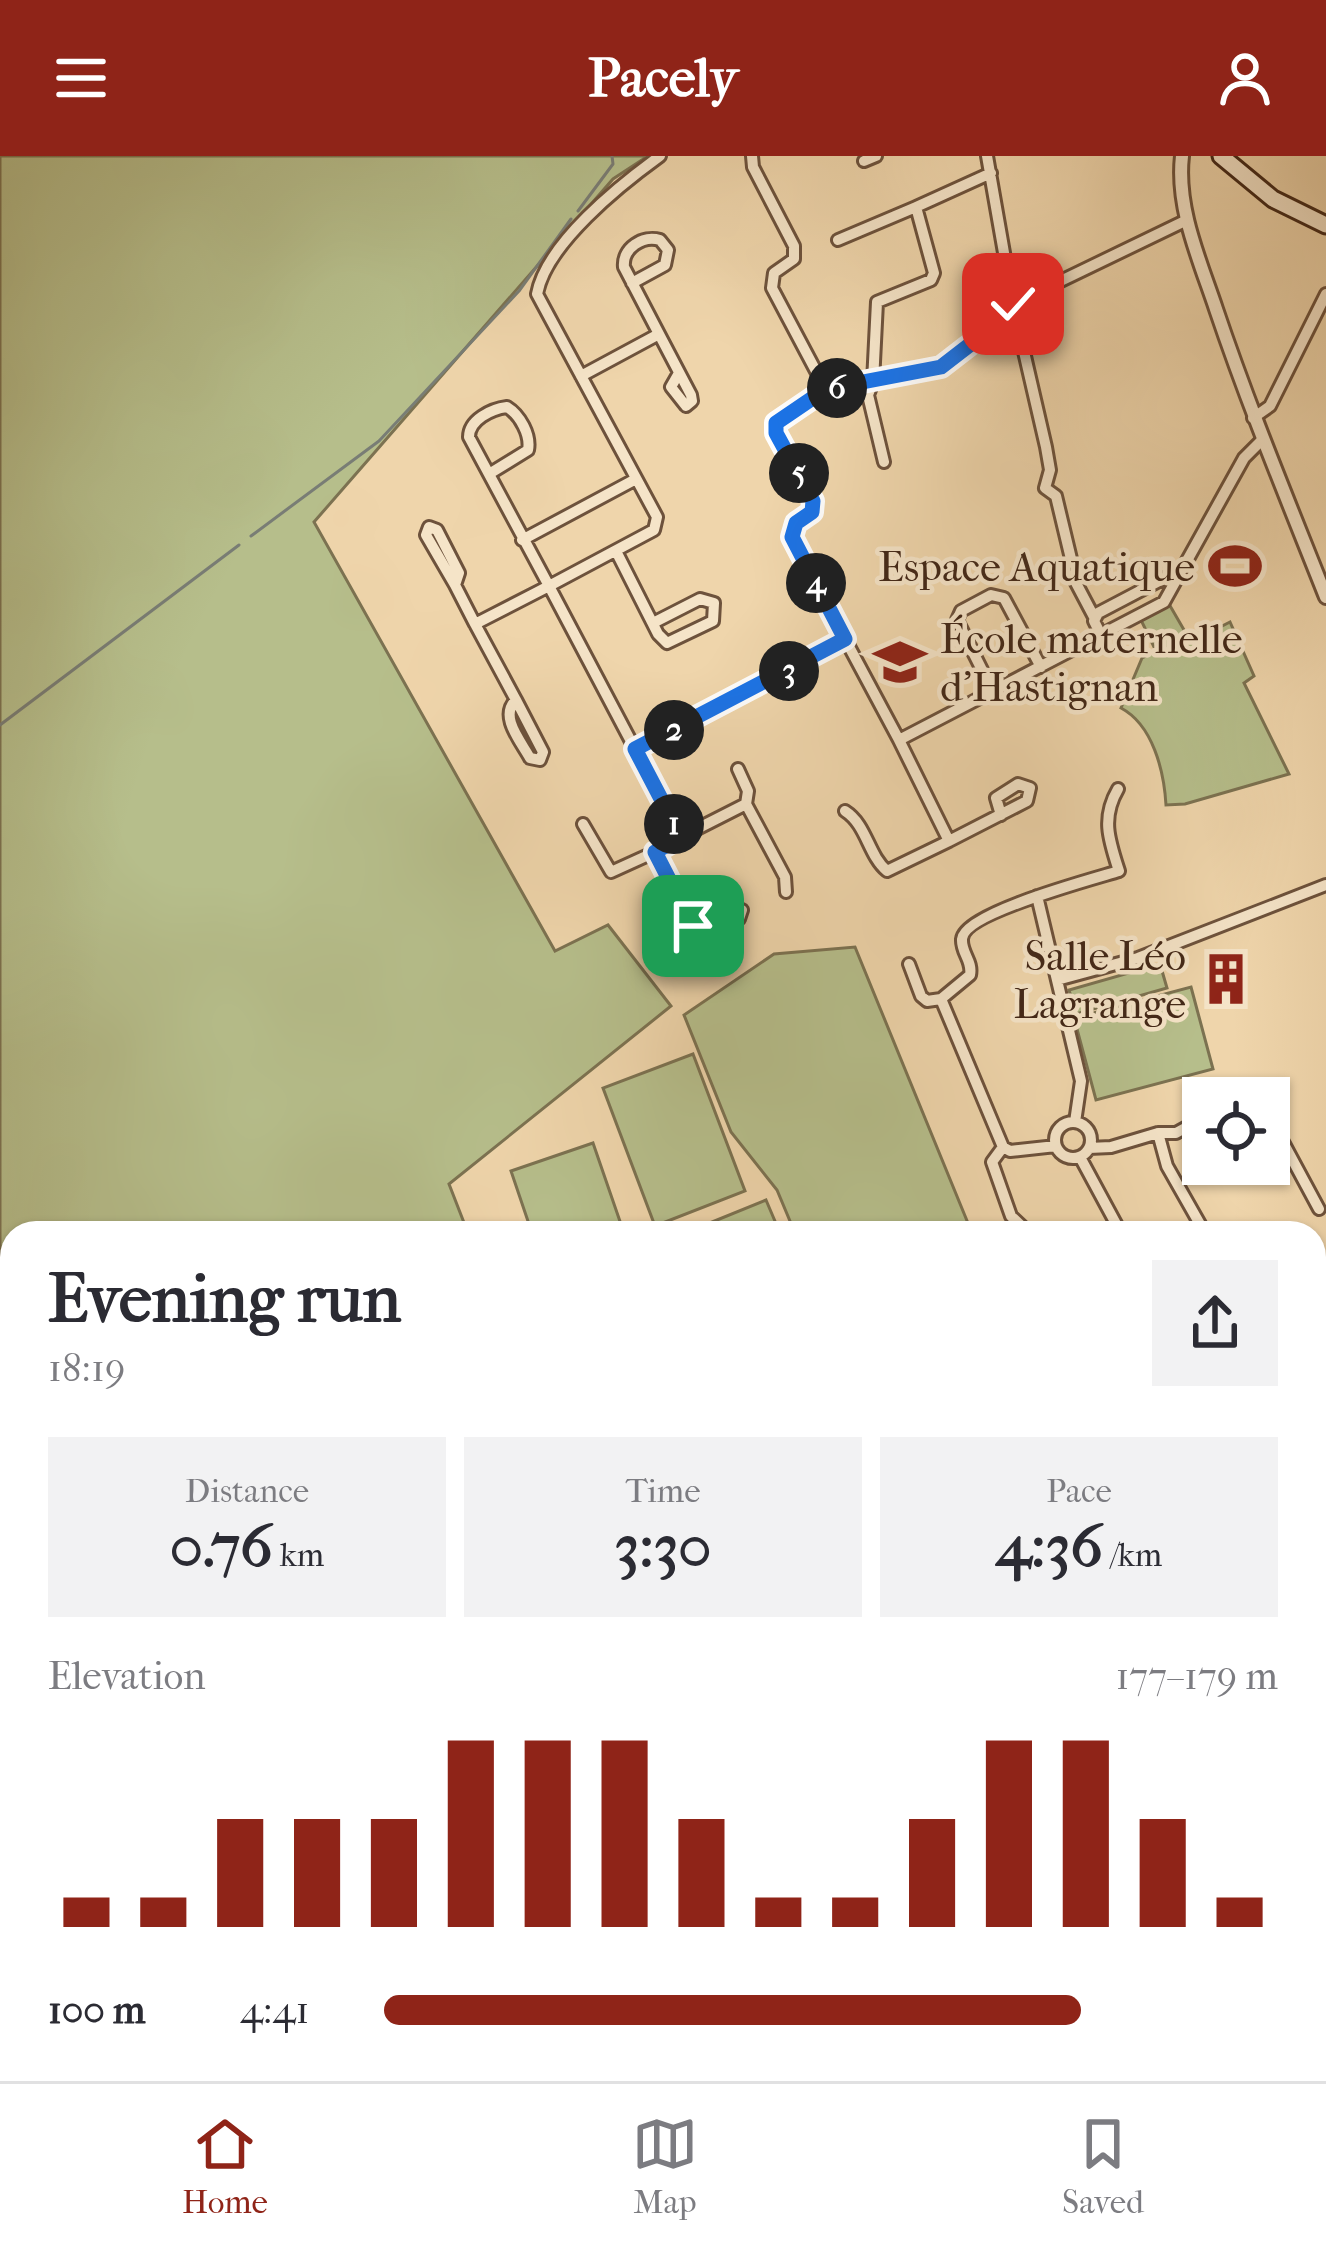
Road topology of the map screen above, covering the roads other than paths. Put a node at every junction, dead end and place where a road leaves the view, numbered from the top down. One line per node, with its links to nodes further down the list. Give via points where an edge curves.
1 (660, 156): 16 (street, via 604,200 540,278 537,294)
2 (752, 156): 18 (street, via 794,246 794,259 774,273 772,288)
3 (987, 156): 6 (street)
4 (1182, 156): 8 (street)
5 (1228, 160): 9 (main road, via 1273,199)
6 (991, 173): 7 (street); 13 (street)
7 (916, 207): 10 (street); 17 (street, via 934,273 877,302)
8 (1187, 220): 13 (street); 19 (street)
9 (1326, 226)
10 (838, 240)
11 (632, 283): 11 (street, via 624,254 648,238 660,240 665,265); 14 (street)
12 (1326, 295): 19 (street, via 1270,406)
13 (1013, 304): 17 (street, via 941,367); 26 (street, via 1046,447 1045,488 1056,496)
14 (659, 334): 15 (street); 16 (street)
15 (679, 373)
16 (581, 376): 23 (street)
17 (873, 382): 18 (street); 21 (street, via 868,395)
18 (826, 389): 36 (street, via 775,427 813,501 792,537)
19 (1253, 418): 20 (street)
20 (1262, 440): 27 (street); 31 (street)
21 (884, 462)
22 (489, 475): 22 (street, via 528,450 528,436 507,407 468,432); 24 (street)
23 (636, 479): 24 (street); 25 (street, via 658,524)
24 (522, 540): 30 (street)
25 (616, 551): 30 (street); 33 (street)
26 (1072, 563)
27 (1181, 570): 32 (street); 35 (street, via 1163,602)
28 (1075, 581): 32 (street)
29 (455, 585): 29 (street, via 426,535 429,527 459,573); 34 (street)
30 (549, 586): 34 (street); 41 (street)
31 (1326, 597)
32 (1094, 617): 35 (street)
33 (652, 623): 33 (street, via 671,643 713,621 715,603 700,599)
34 (476, 624): 39 (street)
35 (1101, 635): 37 (street)
36 (845, 639): 40 (street); 41 (street)
37 (1041, 668): 38 (street); 38 (street, via 1004,598 991,595 957,620)
38 (993, 692): 40 (street)
39 (516, 700): 39 (street, via 543,752 540,760 530,758 508,716)
40 (899, 740): 49 (street)
41 (635, 749): 48 (street)
42 (738, 769): 44 (street)
43 (1118, 789): 53 (street, via 1106,809 1119,871)
44 (746, 804): 48 (street); 52 (street)
45 (845, 811): 49 (street, via 887,871)
46 (1000, 814): 49 (street)
47 (583, 824): 50 (street, via 611,872)
48 (681, 837): 50 (street)
49 (950, 841)
50 (655, 852): 54 (street)
51 (1326, 886): 56 (street)
52 (786, 892)
53 (1037, 896): 56 (street); 57 (street, via 962,934 970,976)
54 (693, 926)
55 (909, 964): 57 (street, via 921,997)
56 (1058, 980): 58 (street, via 1081,1081)
57 (941, 999): 62 (street)
58 (1075, 1122): 61 (street, via 1060,1128); 63 (street, via 1090,1133)
59 (1182, 1129): 60 (street)
60 (1158, 1133): 63 (street); 68 (street)
61 (1056, 1146): 62 (street); 63 (street, via 1068,1157)
62 (1003, 1147): 66 (street, via 993,1169)
63 (1084, 1152): 67 (street)
64 (1290, 1155): 65 (street)
65 (1319, 1209)
66 (1016, 1221)
67 (1116, 1221)
68 (1197, 1221)

